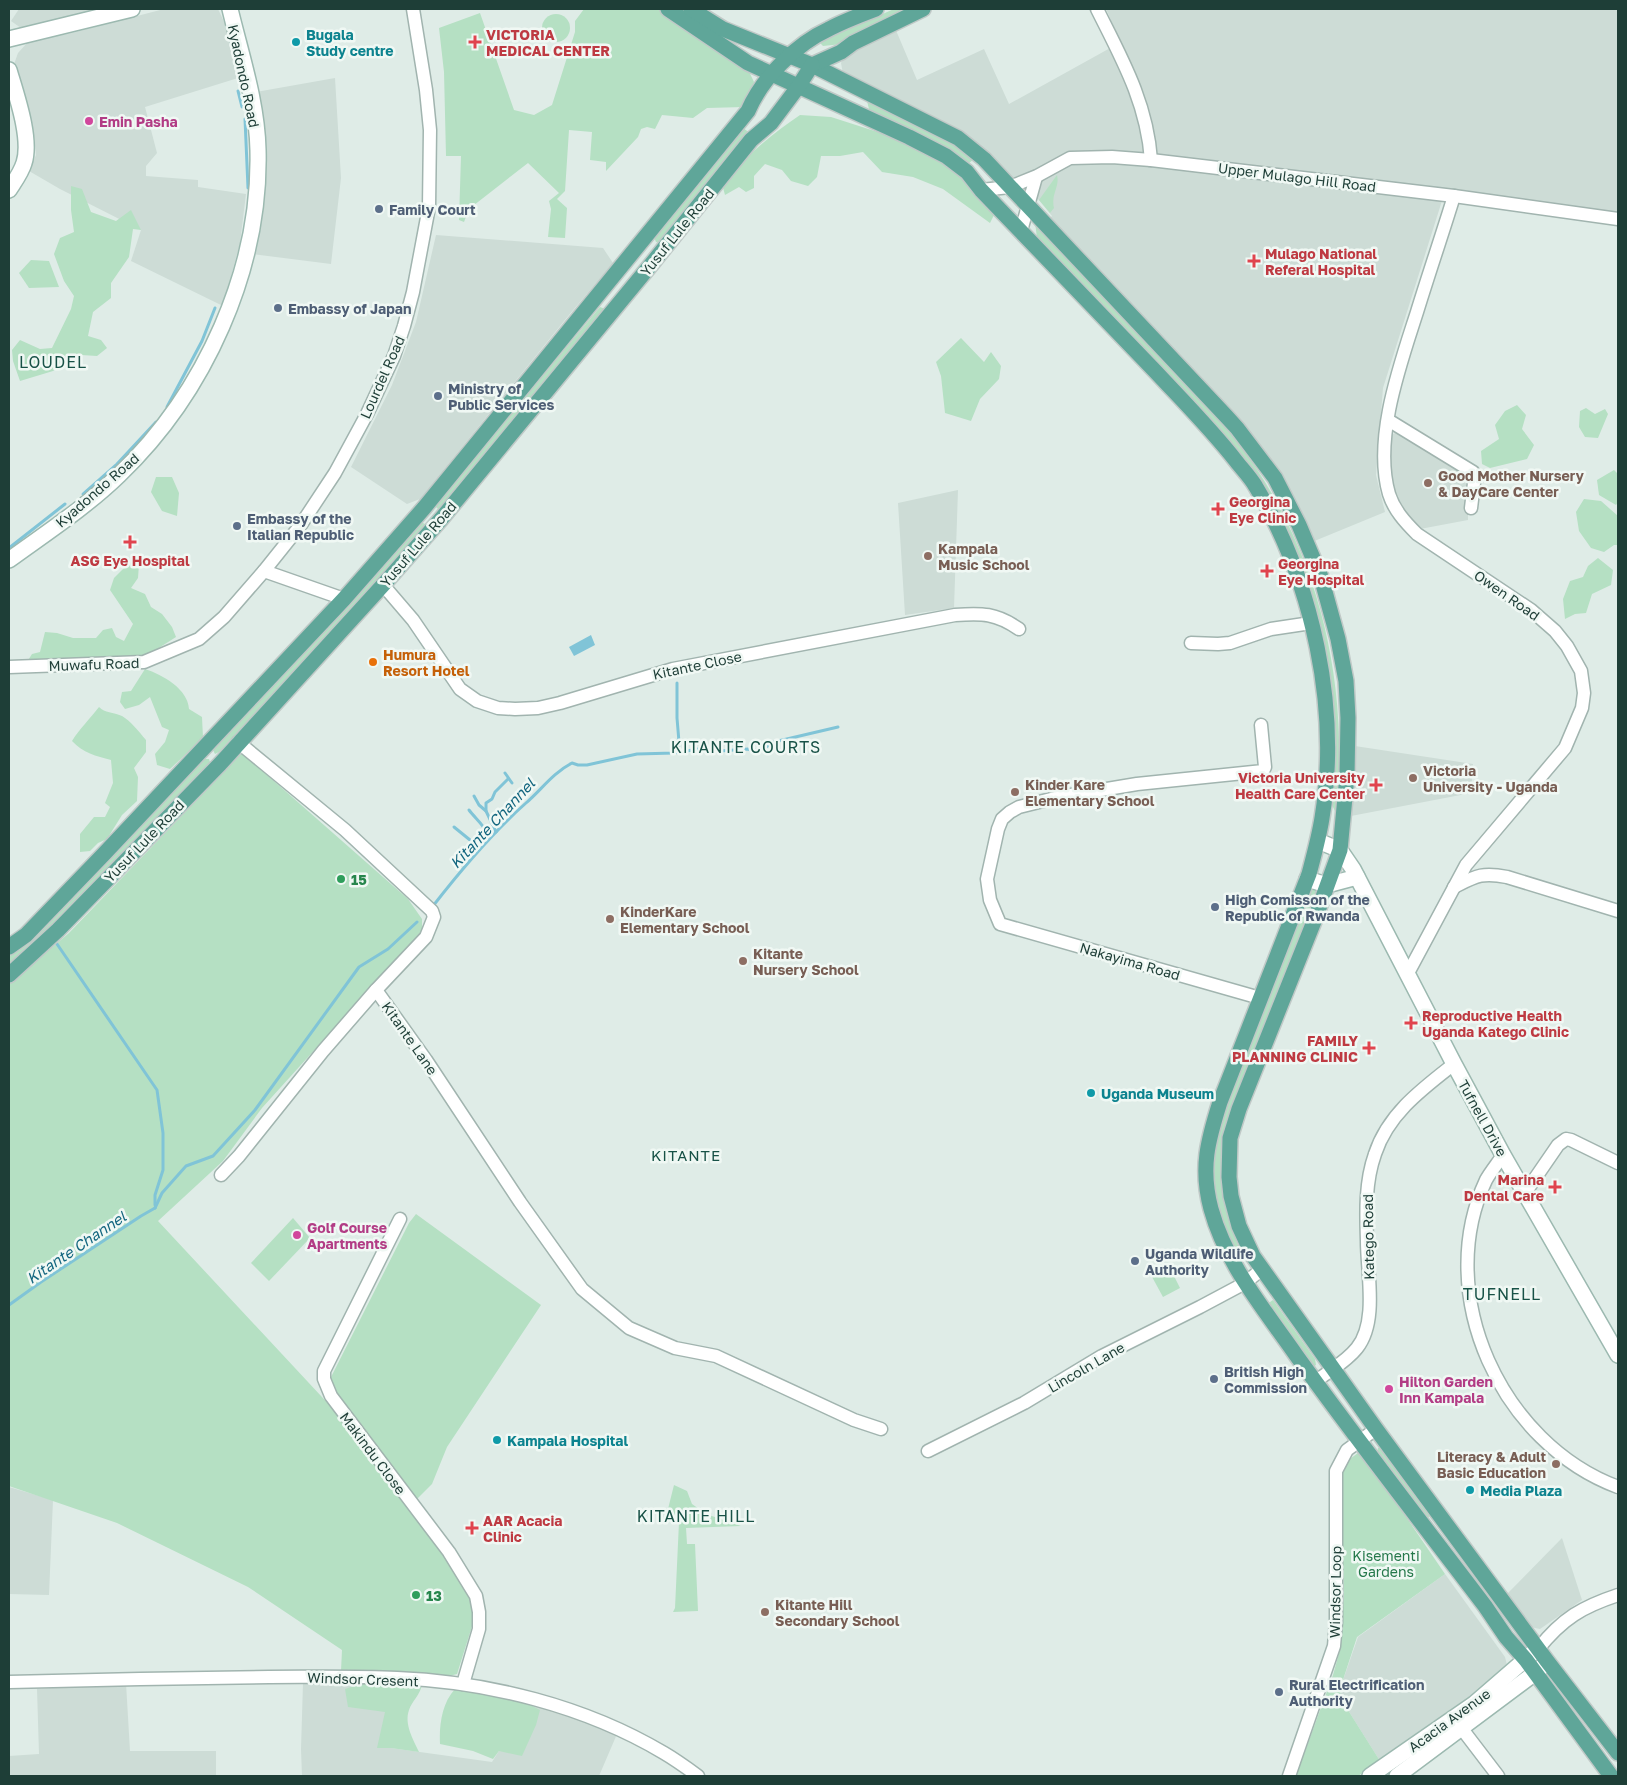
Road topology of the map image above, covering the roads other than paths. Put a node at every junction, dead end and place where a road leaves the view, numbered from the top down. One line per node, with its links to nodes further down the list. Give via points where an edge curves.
1 (132, 9): 9 (main road)
2 (230, 9): 34 (main road, Kyadondo Road, via 254,110 258,150 256,192 252,231 242,272 214,343 178,406 150,443 91,499)
3 (413, 9): 35 (street, Lourdel Road, via 430,130 429,207 404,326 367,414 335,473 300,526)
4 (668, 9): 12 (main road, via 748,63)
5 (691, 9): 10 (main road, via 723,29)
6 (876, 9): 10 (main road, Yusuf Lule Road, via 827,29)
7 (923, 9): 11 (main road)
8 (1097, 9): 15 (street, via 1145,115)
9 (9, 39)
10 (789, 55): 11 (main road); 12 (main road, Yusuf Lule Road)
11 (812, 65): 14 (main road, Yusuf Lule Road); 17 (main road, via 958,138 984,159)
12 (772, 75): 14 (main road); 24 (main road, Yusuf Lule Road, via 748,111)
13 (10, 78): 18 (main road, via 26,136 26,149 24,162)
14 (798, 87): 19 (main road, via 946,156 967,172); 25 (main road, Yusuf Lule Road, via 772,123 751,140)
15 (1151, 160): 16 (street, Upper Mulago Hill Road, via 1070,158); 20 (street, Upper Mulago Hill Road)
16 (1036, 177): 17 (street, Upper Mulago Hill Road); 21 (street)
17 (1010, 187): 19 (street, Upper Mulago Hill Road); 21 (main road)
18 (9, 190)
19 (981, 190): 23 (main road)
20 (1454, 196): 22 (street, Upper Mulago Hill Road); 29 (street, Owen Road, via 1399,369)
21 (1028, 206): 23 (street); 28 (main road)
22 (1618, 219)
23 (1021, 231): 30 (main road)
24 (644, 240): 25 (main road); 26 (main road, Yusuf Lule Road)
25 (659, 254): 27 (main road, Yusuf Lule Road)
26 (604, 289): 27 (main road); 31 (main road, Yusuf Lule Road)
27 (618, 304): 33 (main road, Yusuf Lule Road)
28 (1226, 416): 30 (main road); 45 (main road, via 1275,478 1299,525 1321,577 1338,639 1346,681 1348,718 1347,776)
29 (1388, 420): 32 (street, via 1473,472); 49 (street, Owen Road, via 1384,468 1389,494 1403,521 1434,546 1532,610 1567,646 1583,681 1582,708 1565,748 1466,865)
30 (1212, 431): 38 (main road, via 1255,486 1276,526 1294,568)
31 (424, 508): 33 (main road); 37 (main road, Yusuf Lule Road)
32 (1471, 508)
33 (440, 519): 36 (main road, Yusuf Lule Road)
34 (9, 560)
35 (264, 571): 37 (street); 41 (street, Muwafu Road, via 224,617 199,639 147,662)
36 (384, 585): 39 (street, Kitante Close, via 413,620 460,689 477,701 498,708 538,708 673,669 955,615 994,615); 43 (main road, Yusuf Lule Road)
37 (344, 600): 51 (main road, Yusuf Lule Road, via 26,935)
38 (1311, 623): 40 (street, via 1271,629 1230,643); 44 (main road, via 1326,698 1324,803)
39 (1019, 629)
40 (1190, 643)
41 (9, 667)
42 (1261, 725): 55 (street, Nakayima Road, via 1263,771 1137,784 1059,797 1010,812 998,829 987,879 990,900 1000,924)
43 (238, 742): 52 (main road, Yusuf Lule Road, via 58,930); 54 (street, Kitante Lane, via 345,830 432,911 434,917 426,937)
44 (1318, 841): 45 (main road); 47 (main road)
45 (1340, 850): 46 (main road, Tufnell Drive); 48 (main road)
46 (1357, 877): 48 (main road); 53 (main road, Tufnell Drive)
47 (1307, 879): 48 (main road); 55 (main road)
48 (1327, 885): 62 (main road, via 1238,1110 1230,1138 1229,1178 1238,1226)
49 (1454, 887): 50 (street, via 1482,874 1507,877); 53 (street, Owen Road)
50 (1618, 911)
51 (9, 947)
52 (9, 975)
53 (1407, 975): 56 (main road, Tufnell Drive)
54 (376, 990): 59 (street); 68 (street, Kitante Lane, via 582,1289 629,1328 675,1348 716,1356)
55 (1260, 998): 63 (main road, via 1220,1102 1209,1135 1206,1159 1211,1210 1224,1247)
56 (1454, 1064): 57 (main road, Tufnell Drive); 65 (street, Katego Road, via 1398,1112 1375,1154 1367,1198 1369,1316 1366,1332 1358,1348)
57 (1503, 1155): 60 (main road, Tufnell Drive); 71 (street, via 1487,1179 1471,1228 1469,1295 1476,1328 1511,1402 1529,1424 1572,1462)
58 (1618, 1163): 60 (street, via 1566,1139 1558,1145)
59 (221, 1175)
60 (1525, 1193): 64 (main road, Tufnell Drive)
61 (400, 1220): 77 (street, Makindu Close, via 324,1371 324,1380 331,1396 449,1552 476,1596 479,1628)
62 (1262, 1270): 63 (street, Lincoln Lane); 65 (main road)
63 (1245, 1283): 66 (main road); 70 (street, Lincoln Lane, via 1102,1356 1024,1403)
64 (1618, 1355)
65 (1333, 1369): 66 (street, Katego Road); 67 (main road)
66 (1315, 1382): 69 (main road)
67 (1376, 1429): 69 (street, Windsor Loop); 73 (main road)
68 (881, 1430)
69 (1360, 1440): 75 (main road); 81 (street, Windsor Loop, via 1347,1450 1336,1471 1334,1646)
70 (928, 1451)
71 (1618, 1487)
72 (1618, 1595): 73 (street, via 1580,1610)
73 (1542, 1644): 74 (main road); 75 (main road)
74 (1547, 1661): 75 (main road, Acacia Avenue); 79 (main road)
75 (1531, 1667): 78 (main road, Acacia Avenue); 85 (main road)
76 (9, 1682): 77 (street, Windsor Cresent, via 340,1677)
77 (463, 1684): 80 (street, Windsor Cresent, via 516,1694 611,1726 664,1753)
78 (1459, 1724): 82 (main road, Acacia Avenue); 83 (main road, Acacia Avenue); 84 (street)
79 (1618, 1753)
80 (698, 1776)
81 (1289, 1776)
82 (1370, 1776)
83 (1397, 1776)
84 (1498, 1776)
85 (1611, 1776)

